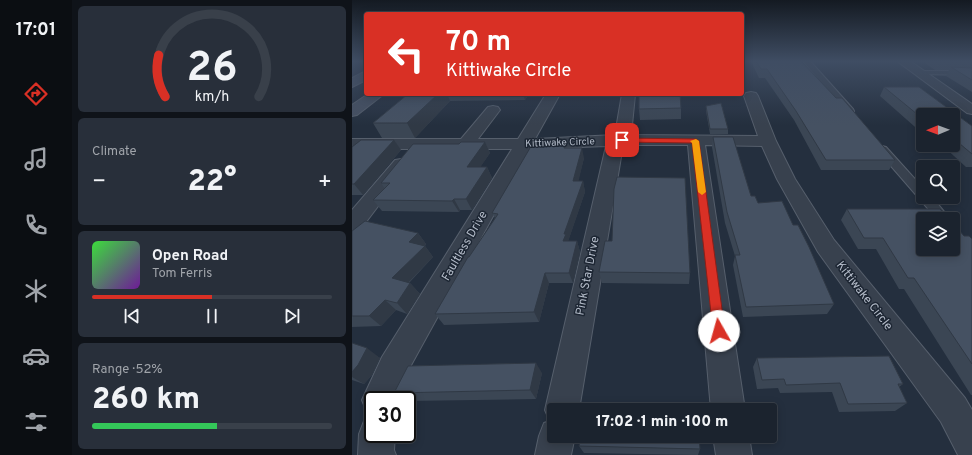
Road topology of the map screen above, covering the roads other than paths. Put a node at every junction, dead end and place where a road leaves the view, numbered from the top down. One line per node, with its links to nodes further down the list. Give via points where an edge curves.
1 (825, 82): 10 (lane)
2 (932, 82): 8 (street)
3 (374, 96): 9 (main road)
4 (552, 96): 18 (street, Faultless Drive)
5 (628, 96): 11 (street, Pink Star Drive)
6 (751, 96): 13 (street, Kittiwake Circle)
7 (493, 110): 17 (street)
8 (972, 110)
9 (352, 112)
10 (857, 119)
11 (618, 141): 12 (street, Kittiwake Circle); 18 (street, Kittiwake Circle); 24 (street, Pink Star Drive)
12 (696, 141): 13 (street, Kittiwake Circle); 25 (street)
13 (768, 141): 29 (street, Kittiwake Circle, via 786,179 826,246 954,410)
14 (877, 143): 19 (lane)
15 (352, 144): 16 (street, Kittiwake Circle)
16 (417, 144): 17 (street, Kittiwake Circle); 22 (street)
17 (466, 144): 18 (street, Kittiwake Circle)
18 (525, 144): 23 (street, Faultless Drive, via 393,368)
19 (916, 187)
20 (931, 204): 21 (lane)
21 (938, 212)
22 (354, 219)
23 (383, 391)
24 (563, 403)
25 (727, 403)
26 (377, 443): 30 (street)
27 (556, 443): 31 (street)
28 (732, 443): 32 (street)
29 (972, 444)
30 (378, 455)
31 (553, 455)
32 (734, 455)

